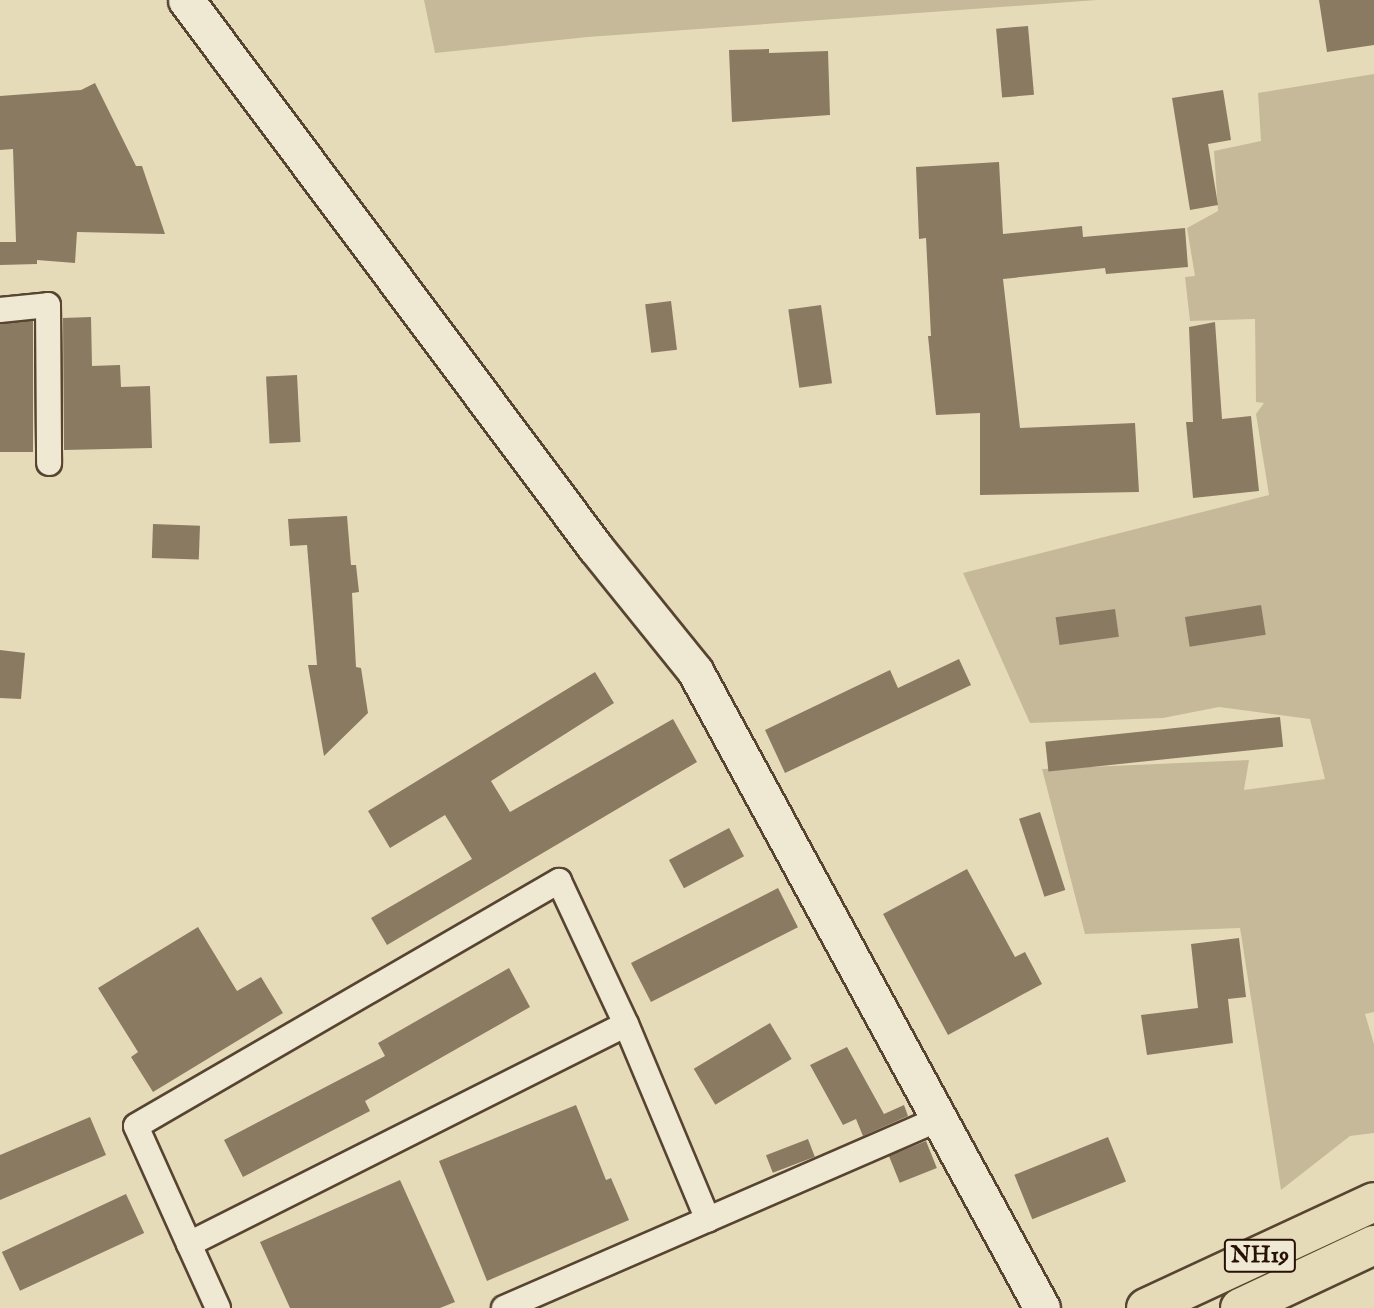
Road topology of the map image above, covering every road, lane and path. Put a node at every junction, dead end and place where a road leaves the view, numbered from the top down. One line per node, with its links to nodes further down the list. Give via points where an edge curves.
1 (186, 0): 5 (main road, via 594,547 695,671)
2 (0, 310): 3 (street, via 48,305)
3 (49, 463)
4 (626, 1024): 7 (street); 8 (street); 8 (street, via 559,881 136,1126)
5 (939, 1119): 7 (street); 12 (main road)
6 (1374, 1202): 13 (highway, NH19)
7 (708, 1220): 11 (street)
8 (189, 1244): 10 (street)
9 (1374, 1245): 14 (highway, NH19)
10 (218, 1308)
11 (504, 1308)
12 (1042, 1308)
13 (1146, 1308)
14 (1240, 1308)

